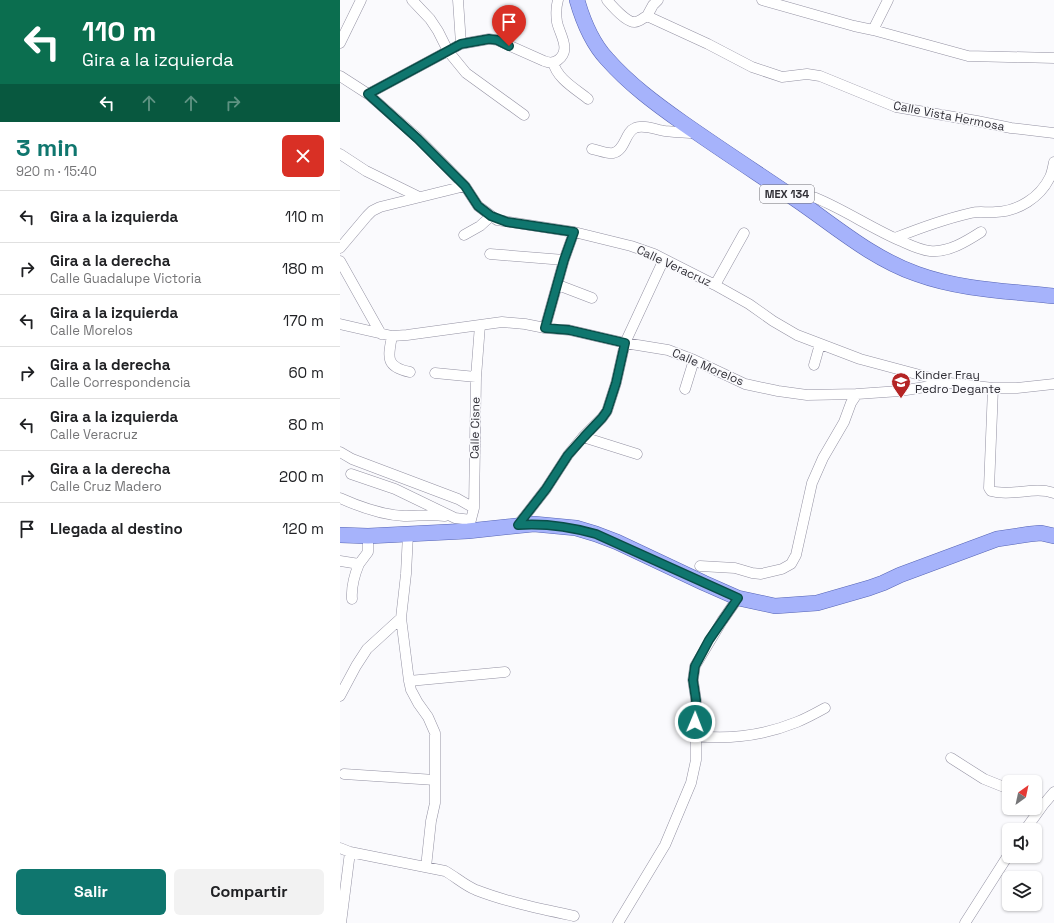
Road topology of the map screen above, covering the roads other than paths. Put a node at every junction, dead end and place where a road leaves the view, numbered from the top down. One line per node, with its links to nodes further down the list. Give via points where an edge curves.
1 (361, 0): 12 (street)
2 (412, 0): 14 (street, via 430,18)
3 (458, 0): 13 (street)
4 (558, 0): 16 (street, via 557,22 564,45 562,57)
5 (577, 0): 22 (main road, MEX 134, via 584,23 605,58 651,100)
6 (606, 0): 10 (street, via 633,22)
7 (762, 0): 11 (street)
8 (888, 0): 11 (street)
9 (654, 2): 10 (street)
10 (647, 16): 21 (street, Calle Vista Hermosa, via 752,67 782,77 807,74 820,76 896,107 1011,128)
11 (873, 30): 15 (street, via 968,56)
12 (340, 43)
13 (461, 44): 14 (street); 16 (street, via 497,40 544,61)
14 (448, 51): 18 (street); 20 (street, via 466,73)
15 (1054, 58)
16 (553, 62): 19 (street, via 555,71)
17 (340, 76): 18 (street, Calle Veracruz)
18 (368, 94): 26 (street, Calle Veracruz)
19 (588, 100)
20 (524, 115)
21 (1054, 133)
22 (698, 134): 23 (street, via 638,127 629,132 617,151 612,153); 28 (main road, MEX 134)
23 (592, 149)
24 (340, 154): 27 (street, via 366,171)
25 (1054, 162): 34 (street, via 1050,177 1042,188 1031,200 1018,208 974,212)
26 (465, 186): 27 (street); 29 (street, Calle Veracruz, via 478,206)
27 (419, 197): 35 (street, via 372,211)
28 (795, 199): 34 (street, via 806,195 816,198); 42 (main road, MEX 134, via 869,251 917,275 966,287)
29 (491, 216): 30 (street, Calle Veracruz, via 507,222); 33 (street)
30 (574, 232): 37 (street, Calle Veracruz, via 631,246); 38 (street)
31 (981, 232): 34 (street, via 947,249 930,251)
32 (744, 233): 41 (street)
33 (464, 235)
34 (895, 238)
35 (340, 248)
36 (490, 254): 38 (street)
37 (664, 259): 41 (street, Calle Veracruz); 48 (street)
38 (564, 260): 40 (street)
39 (340, 261): 47 (street)
40 (558, 285): 43 (street); 46 (street)
41 (715, 285): 49 (street, Calle Veracruz, via 797,335)
42 (1054, 296)
43 (592, 298)
44 (340, 324): 47 (street, Calle Morelos)
45 (480, 324): 46 (street, Calle Morelos, via 502,322); 47 (street, Calle Morelos, via 408,335); 54 (street, Calle Cisne)
46 (545, 328): 48 (street, Calle Morelos, via 569,330)
47 (386, 335): 52 (street, via 388,354 394,367)
48 (625, 343): 50 (street, Calle Morelos, via 668,350); 60 (street, via 607,411)
49 (820, 344): 51 (street); 55 (street, Calle Veracruz, via 860,359)
50 (694, 360): 58 (street); 59 (street, Calle Morelos, via 745,384 758,387 807,394)
51 (814, 365)
52 (410, 372)
53 (435, 373): 54 (street)
54 (476, 377): 66 (street, Calle Cisne)
55 (950, 383): 57 (street, Calle Morelos); 59 (street, Calle Morelos)
56 (1054, 384): 57 (street, Calle Morelos)
57 (993, 388): 64 (street, via 989,488 1001,493)
58 (684, 389)
59 (857, 394): 76 (street, via 812,483 796,555 791,564 761,574 735,568)
60 (584, 437): 62 (street); 68 (street)
61 (340, 452): 66 (street, via 352,459 458,499)
62 (638, 454)
63 (351, 474): 67 (street, via 395,489)
64 (1054, 493)
65 (340, 498): 67 (street, via 353,504 403,516 433,515)
66 (474, 508): 69 (street, Calle Cisne)
67 (456, 518): 69 (street)
68 (518, 525): 69 (main road); 77 (main road, via 554,525 596,534)
69 (470, 526): 72 (main road)
70 (1053, 533): 77 (main road, via 997,539 884,583 817,603 775,606)
71 (340, 534): 73 (main road)
72 (408, 534): 73 (main road); 79 (street)
73 (368, 536): 75 (street, via 368,552)
74 (340, 561): 75 (street)
75 (359, 564): 78 (street, via 353,579)
76 (700, 566)
77 (738, 598): 84 (street, via 695,666 693,680)
78 (352, 599)
79 (401, 618): 81 (street); 82 (street, via 367,649)
80 (505, 672): 81 (street)
81 (409, 681): 87 (street, via 411,690 435,733)
82 (340, 696)
83 (825, 708): 84 (street, via 798,722 763,733 735,738)
84 (696, 736): 98 (street, via 696,760 691,783 680,810 665,844)
85 (951, 758): 88 (street, via 984,779)
86 (344, 774): 87 (street)
87 (435, 780): 94 (street, via 435,803)
88 (1002, 786)
89 (1054, 792): 90 (street)
90 (1042, 801)
91 (340, 848): 92 (street)
92 (350, 852): 94 (street); 95 (street)
93 (1003, 863): 99 (street)
94 (426, 867): 96 (street, via 445,871 464,885 477,890)
95 (343, 880): 97 (street)
96 (574, 916)
97 (341, 923)
98 (618, 923)
99 (965, 923)

